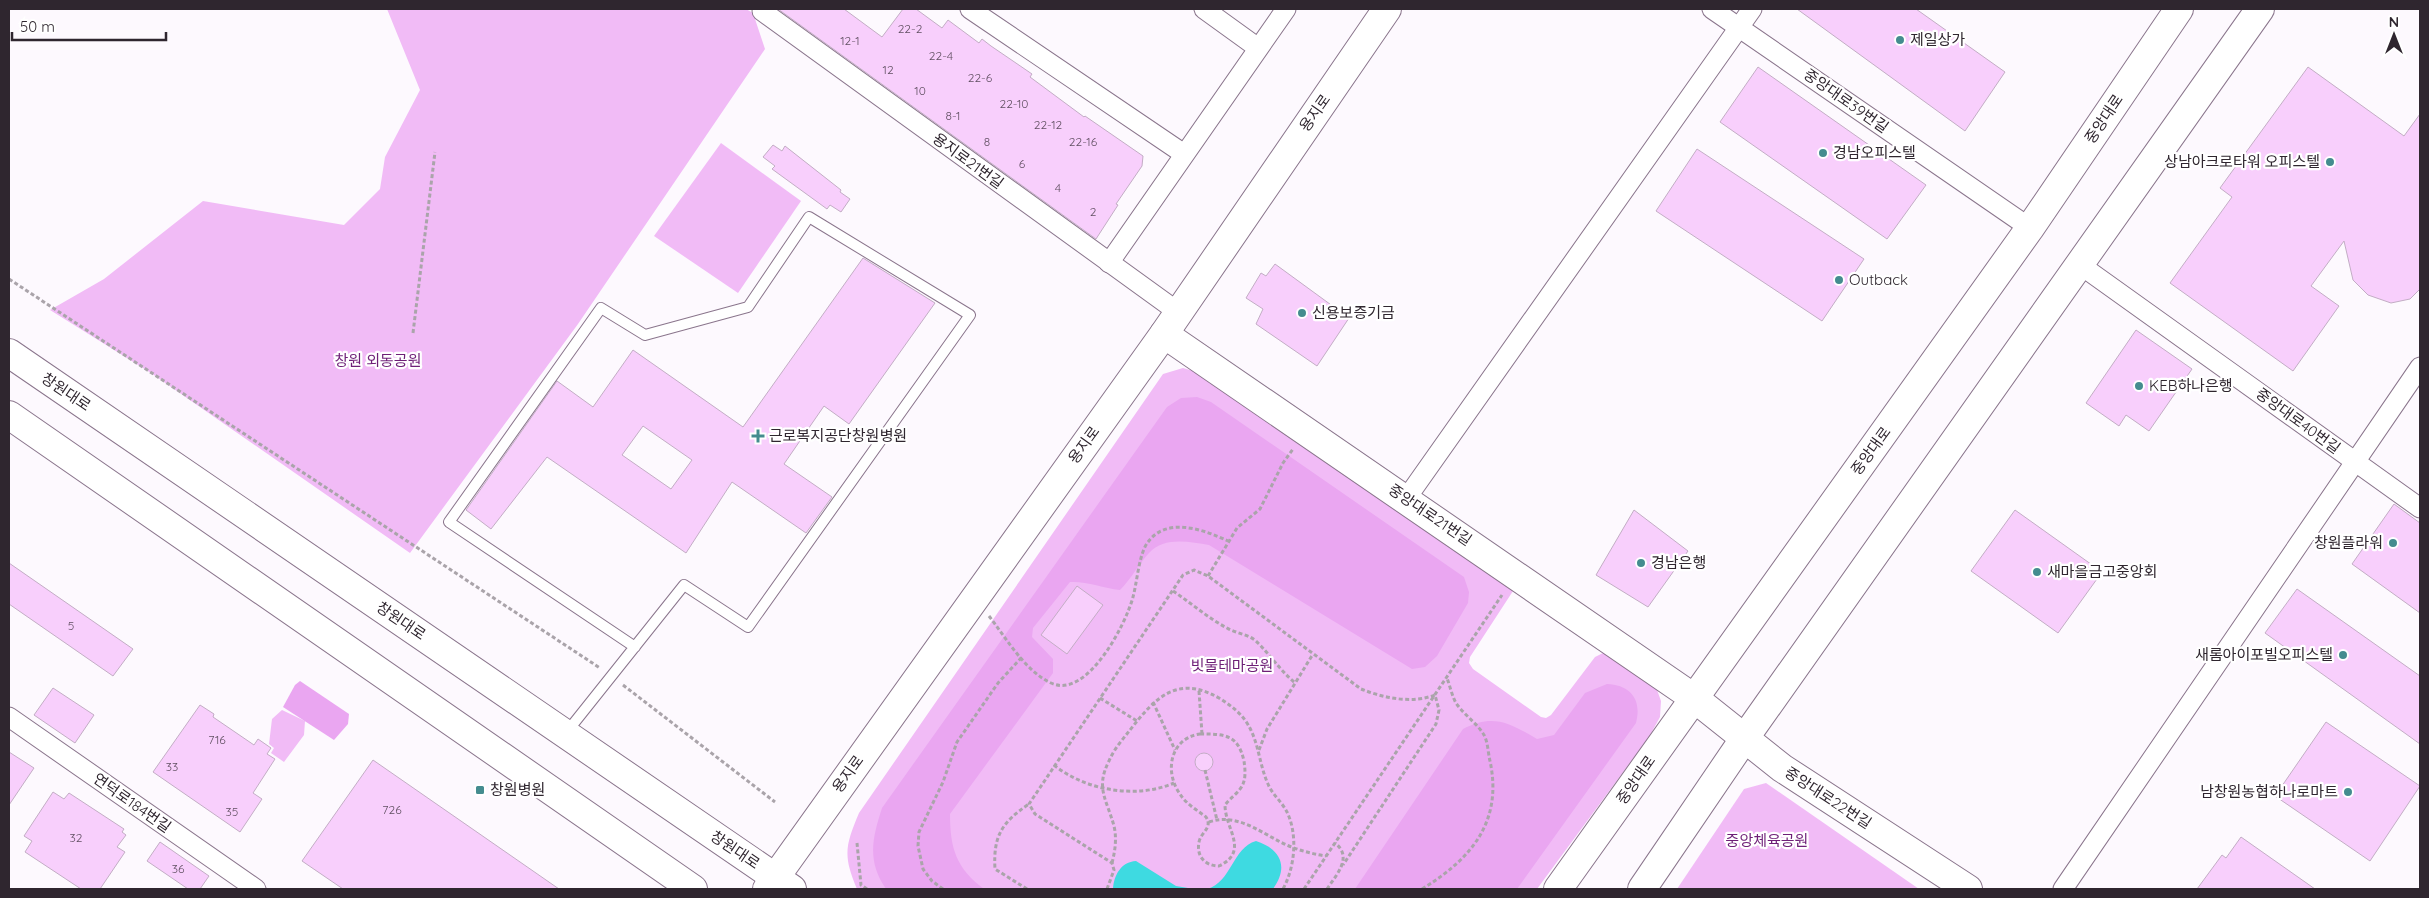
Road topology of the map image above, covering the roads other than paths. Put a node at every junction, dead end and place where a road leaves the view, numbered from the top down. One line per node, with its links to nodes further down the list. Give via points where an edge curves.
1 (970, 9): 12 (street)
2 (1204, 9): 11 (street)
3 (1286, 9): 11 (street)
4 (1387, 9): 16 (main road, 용지로)
5 (1712, 9): 10 (street, 중앙대로39번길)
6 (1752, 9): 10 (street)
7 (2179, 9): 13 (main road, 중앙대로)
8 (2260, 9): 15 (main road)
9 (761, 10): 14 (street, 용지로21번길)
10 (1739, 27): 13 (street, 중앙대로39번길); 21 (street)
11 (1258, 48): 12 (street)
12 (1184, 154): 14 (street)
13 (2030, 228): 24 (main road, 중앙대로)
14 (1109, 263): 16 (street, 용지로21번길)
15 (2079, 264): 20 (street, 중앙대로40번길); 27 (main road)
16 (1171, 323): 21 (main road, 중앙대로21번길, via 1307,431); 28 (main road, 용지로, via 974,599)
17 (9, 353): 26 (main road, 창원대로)
18 (2420, 366): 20 (street)
19 (9, 415): 30 (main road)
20 (2354, 462): 22 (street, 중앙대로40번길); 34 (street)
21 (1406, 499): 24 (main road, 중앙대로21번길)
22 (2420, 508)
23 (635, 647): 23 (lane, via 684,585 748,627 970,315 809,217 748,307 645,335 601,308 449,522); 26 (lane)
24 (1694, 698): 27 (main road, 중앙대로22번길); 31 (main road, 중앙대로)
25 (9, 718): 29 (street, 연덕로184번길)
26 (566, 734): 28 (main road, 창원대로)
27 (1744, 739): 32 (main road); 33 (main road, 중앙대로22번길, via 1782,768)
28 (778, 885)
29 (256, 889)
30 (693, 889)
31 (1558, 889)
32 (1642, 889)
33 (1968, 889)
34 (2063, 889)

